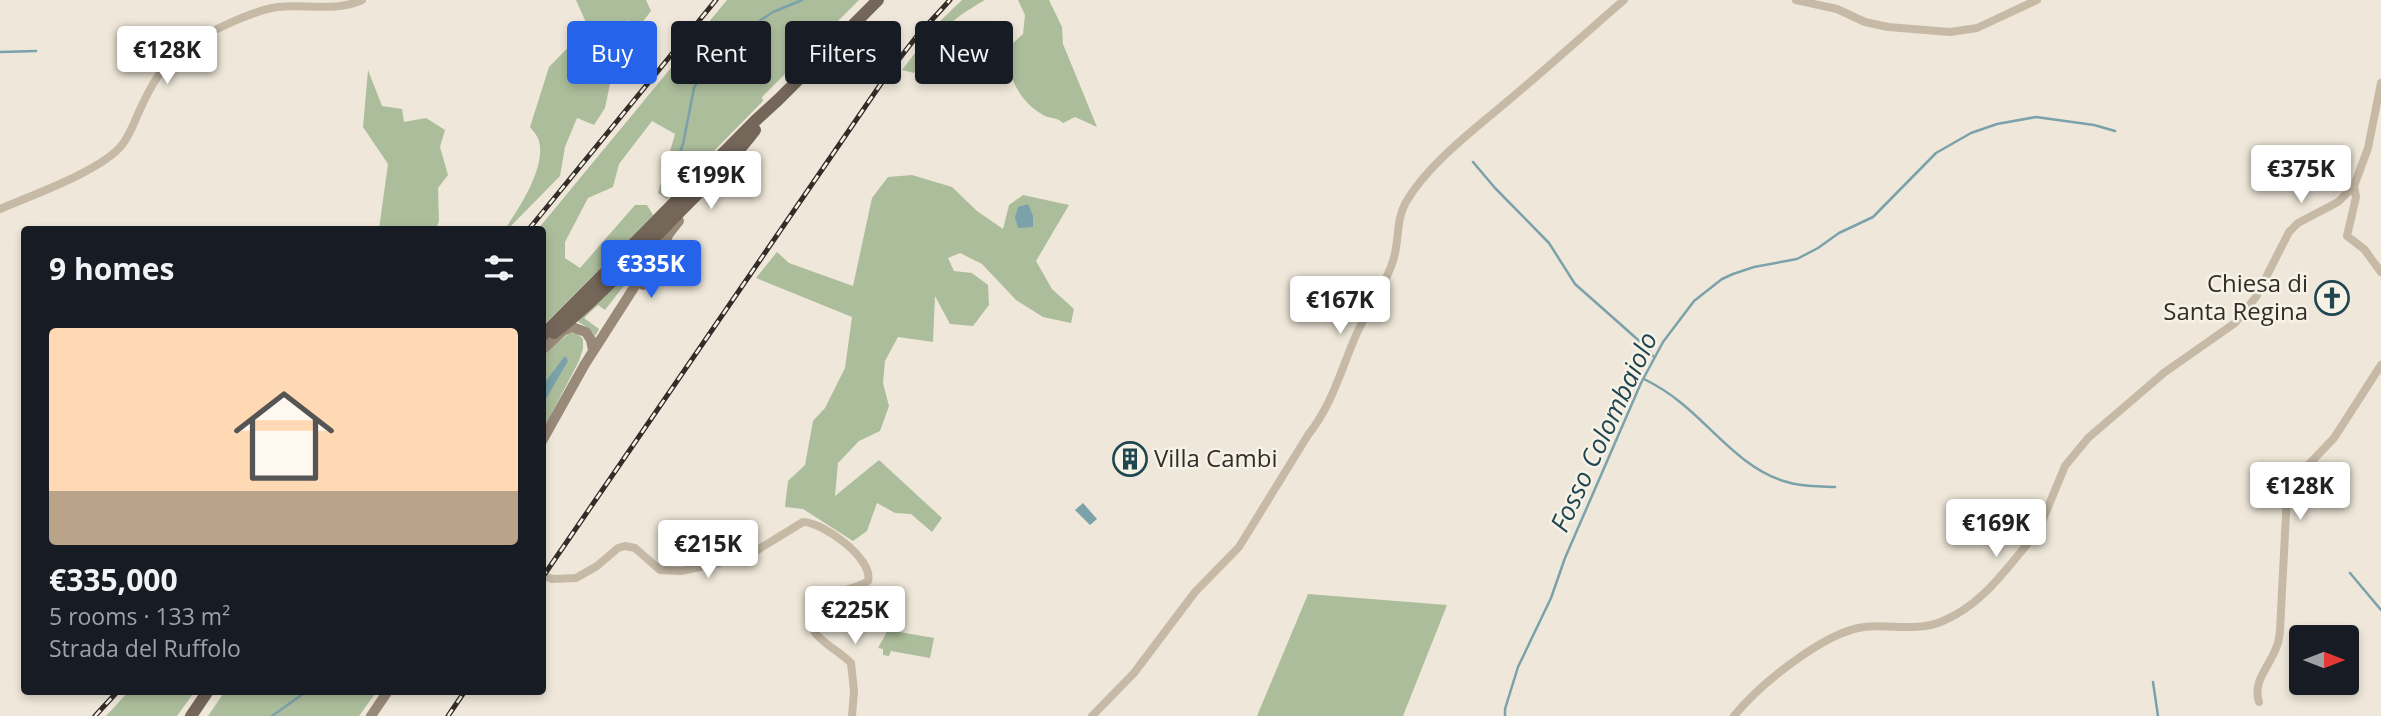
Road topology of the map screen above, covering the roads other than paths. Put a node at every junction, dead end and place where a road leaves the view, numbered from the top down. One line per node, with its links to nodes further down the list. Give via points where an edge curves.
1 (362, 0): 10 (street, via 343,6 272,8 191,43 162,68 130,132 112,155)
2 (878, 0): 7 (main road)
3 (1624, 0): 28 (street, via 1484,119 1406,202 1392,267 1356,334 1319,421 1239,547 1195,592 1134,673)
4 (1796, 0): 5 (street, via 1888,27 1950,32 1976,28)
5 (2037, 0)
6 (2381, 83): 9 (street, via 2368,148)
7 (779, 99): 8 (main road); 11 (main road)
8 (729, 161): 11 (main road); 12 (street, via 709,190 673,227)
9 (2354, 186): 13 (street, via 2356,197 2347,236); 29 (street, via 2338,202 2289,232 2256,297 2235,323 2165,372 2088,439 2065,466 2036,536 1983,596 1929,626 1863,627 1842,633 1750,696)
10 (0, 209)
11 (647, 241): 12 (street, via 660,247); 14 (street, via 642,275); 15 (main road); 16 (main road, via 580,312)
12 (663, 254): 14 (street)
13 (2381, 272)
14 (608, 328): 18 (street)
15 (546, 332)
16 (546, 339)
17 (546, 346): 18 (street, via 572,327 586,332)
18 (593, 350): 20 (street)
19 (2381, 365): 24 (street, via 2334,438 2294,480 2287,494 2280,631 2260,678)
20 (546, 434)
21 (546, 577): 27 (street, via 576,578 625,546 635,548 660,570 681,571 746,558 803,522 813,522 848,545 869,573 863,584 817,603 811,620 820,639 850,663 854,674)
22 (205, 695): 25 (main road)
23 (385, 695): 26 (street)
24 (2259, 702)
25 (191, 716)
26 (371, 716)
27 (852, 716)
28 (1092, 716)
29 (1734, 716)

